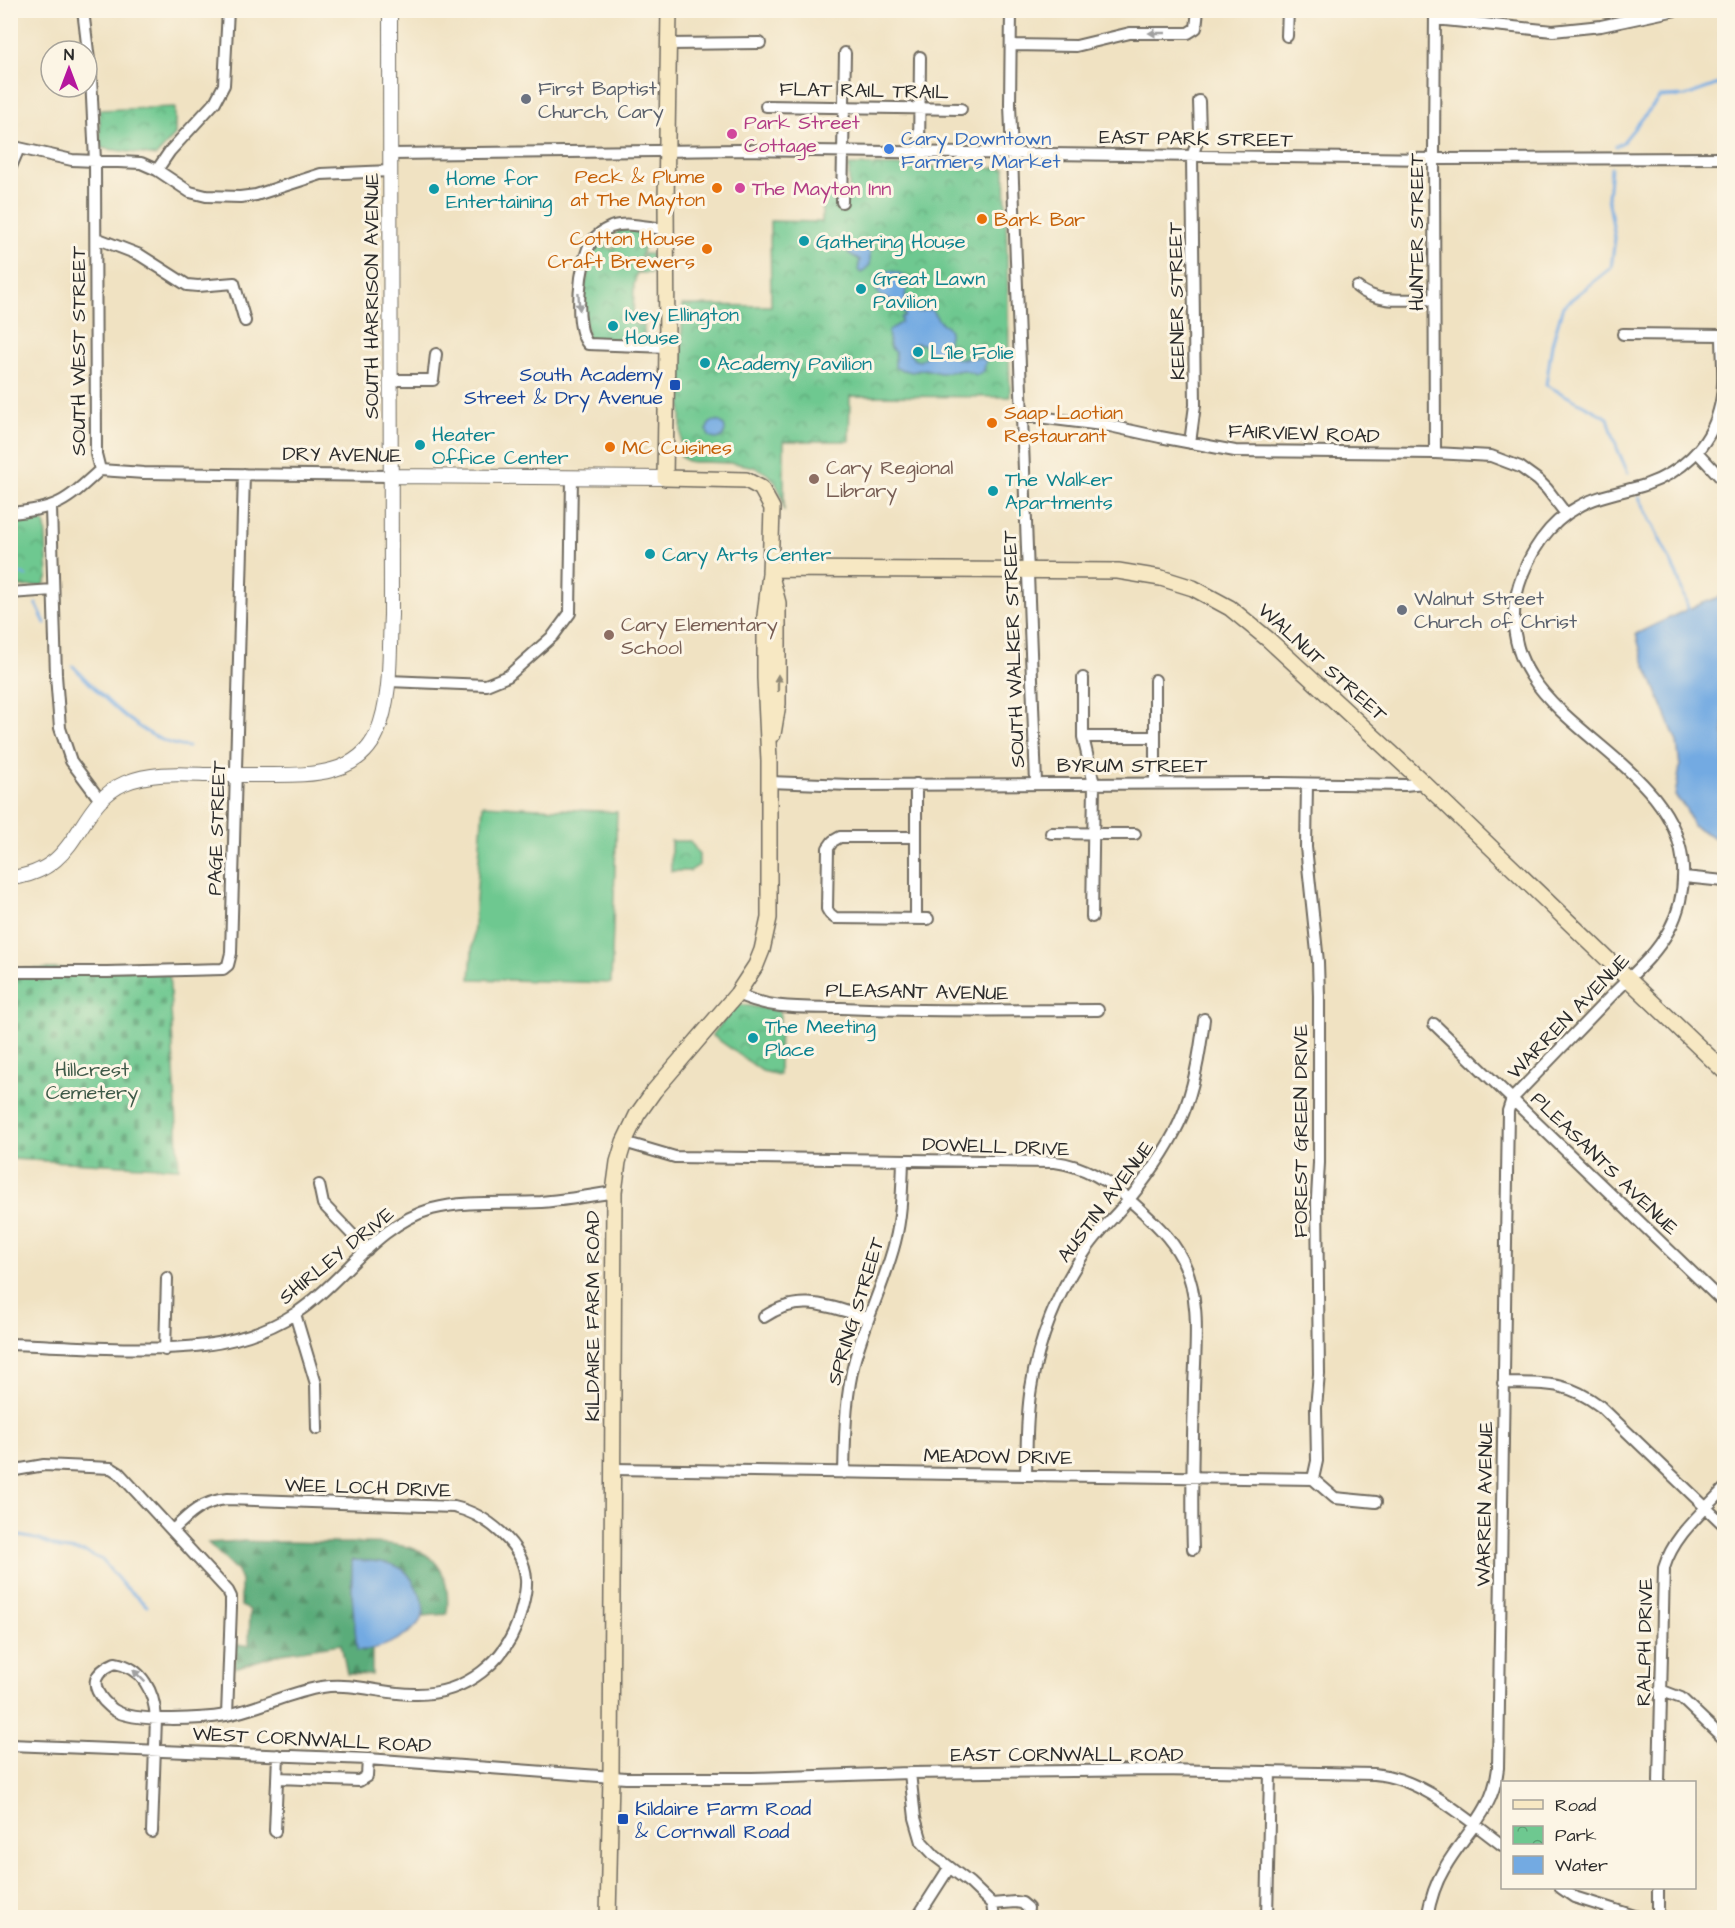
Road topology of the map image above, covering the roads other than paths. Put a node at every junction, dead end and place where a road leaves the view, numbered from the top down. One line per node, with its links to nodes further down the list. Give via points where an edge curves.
1 (83, 10): 30 (street, SOUTH WEST STREET)
2 (228, 10): 32 (street, via 224,85 215,102)
3 (390, 10): 25 (street, SOUTH HARRISON AVENUE)
4 (669, 10): 12 (main road)
5 (1011, 10): 13 (street, SOUTH WALKER STREET)
6 (1198, 10): 13 (street, one-way to 13, via 1196,28 1188,33 1130,33 1076,46)
7 (1288, 10): 10 (street)
8 (1676, 10): 9 (street, via 1601,26 1553,31)
9 (1435, 15): 29 (street, HUNTER STREET)
10 (1287, 36)
11 (760, 43): 12 (street)
12 (669, 44): 22 (main road)
13 (1011, 45): 26 (street, SOUTH WALKER STREET)
14 (845, 53): 18 (street)
15 (920, 57): 19 (street)
16 (1199, 101): 27 (street, KEENER STREET, via 1200,132)
17 (766, 106): 18 (street, FLAT RAIL TRAIL)
18 (843, 108): 19 (street, FLAT RAIL TRAIL); 23 (street)
19 (919, 109): 20 (street, FLAT RAIL TRAIL); 24 (street)
20 (961, 110)
21 (15, 147): 30 (street); 31 (street)
22 (667, 152): 23 (street, EAST PARK STREET); 25 (street, EAST PARK STREET); 35 (main road)
23 (842, 152): 24 (street, EAST PARK STREET); 34 (street)
24 (919, 153): 26 (street, EAST PARK STREET)
25 (390, 154): 33 (street, SOUTH HARRISON AVENUE)
26 (1012, 154): 27 (street, EAST PARK STREET); 45 (street, SOUTH WALKER STREET)
27 (1192, 157): 29 (street, EAST PARK STREET); 46 (street, KEENER STREET, via 1195,405)
28 (1725, 158): 29 (street, EAST PARK STREET)
29 (1434, 159): 38 (street, HUNTER STREET)
30 (95, 161): 32 (street, via 129,161); 36 (street, SOUTH WEST STREET)
31 (10, 169)
32 (157, 170): 33 (street, via 190,192 216,197 264,193 315,175)
33 (390, 171): 44 (street, SOUTH HARRISON AVENUE)
34 (842, 202)
35 (666, 229): 42 (main road); 42 (street, one-way to 42, via 617,226 594,238 578,290 582,337 588,344)
36 (96, 238): 39 (street, via 140,255 187,285 234,283); 49 (street, SOUTH WEST STREET, via 96,454)
37 (1357, 287): 38 (street, via 1378,299)
38 (1434, 299): 48 (street, HUNTER STREET)
39 (245, 321)
40 (1623, 334): 41 (street)
41 (1724, 335): 47 (street, WARREN AVENUE, via 1719,410)
42 (667, 347): 53 (main road)
43 (436, 354): 44 (street, via 434,380)
44 (390, 380): 51 (street, SOUTH HARRISON AVENUE)
45 (1022, 415): 46 (street, FAIRVIEW ROAD, via 1100,424); 59 (street, SOUTH WALKER STREET)
46 (1190, 443): 48 (street, FAIRVIEW ROAD, via 1235,451)
47 (1697, 452): 54 (street); 58 (street, WARREN AVENUE, via 1662,478 1592,500)
48 (1435, 453): 58 (street, FAIRVIEW ROAD, via 1480,455 1512,463 1547,489)
49 (100, 470): 50 (street, DRY AVENUE); 56 (street, SOUTH WEST STREET)
50 (244, 474): 51 (street, DRY AVENUE); 68 (street, PAGE STREET)
51 (391, 476): 52 (street, DRY AVENUE); 65 (street, SOUTH HARRISON AVENUE)
52 (572, 477): 53 (street, DRY AVENUE); 65 (street, via 570,613 553,636 508,676 492,683 472,686)
53 (665, 478): 55 (main road, DRY AVENUE, via 738,479)
54 (1725, 481)
55 (761, 488): 60 (main road, KILDAIRE FARM ROAD, via 772,508)
56 (51, 508): 57 (street); 61 (street)
57 (10, 513)
58 (1566, 514): 81 (street, WARREN AVENUE, via 1546,533 1525,566 1515,606 1521,654 1540,689 1558,709 1661,803 1679,841)
59 (1029, 570): 60 (main road, WALNUT STREET); 70 (street, SOUTH WALKER STREET); 71 (main road, WALNUT STREET, via 1144,574 1207,595 1269,640)
60 (770, 572): 69 (main road, KILDAIRE FARM ROAD, via 765,616)
61 (53, 590): 62 (street); 76 (street, via 60,728 71,761)
62 (10, 593)
63 (1083, 678): 66 (street)
64 (1155, 680): 67 (street)
65 (388, 681): 68 (street, SOUTH HARRISON AVENUE, via 378,730 369,747 351,762 312,774)
66 (1083, 738): 67 (street); 73 (street)
67 (1155, 738): 74 (street)
68 (236, 776): 76 (street, SOUTH HARRISON AVENUE, via 153,775 116,787); 87 (street, PAGE STREET, via 231,953 226,967 152,972)
69 (769, 782): 72 (street, BYRUM STREET); 89 (main road, KILDAIRE FARM ROAD, via 769,918 756,965)
70 (1036, 783): 72 (street, BYRUM STREET); 73 (street, BYRUM STREET)
71 (1424, 783): 75 (street, BYRUM STREET); 88 (main road, WALNUT STREET)
72 (916, 784): 80 (street)
73 (1094, 784): 74 (street, BYRUM STREET); 78 (street)
74 (1155, 784): 75 (street, BYRUM STREET)
75 (1307, 784): 115 (street, FOREST GREEN DRIVE, via 1306,847 1319,996 1319,1374)
76 (100, 800): 82 (street, SOUTH HARRISON AVENUE, via 60,855 40,871)
77 (1051, 833): 78 (street)
78 (1094, 834): 79 (street); 84 (street)
79 (1135, 834)
80 (916, 837): 85 (street); 85 (street, via 840,837 833,841 828,848 827,909 834,918)
81 (1684, 877): 83 (street); 88 (street, WARREN AVENUE, via 1670,929)
82 (10, 878)
83 (1725, 880)
84 (1092, 917)
85 (916, 918): 86 (street)
86 (928, 919)
87 (10, 972)
88 (1629, 980): 93 (main road, WALNUT STREET); 94 (street, WARREN AVENUE)
89 (737, 994): 90 (street, PLEASANT AVENUE, via 761,1004 787,1007); 95 (main road, KILDAIRE FARM ROAD, via 654,1091)
90 (1098, 1010)
91 (1204, 1019): 99 (street, AUSTIN AVENUE, via 1194,1083 1179,1125 1161,1158)
92 (1434, 1024): 94 (street, PLEASANTS AVENUE)
93 (1725, 1071)
94 (1512, 1099): 102 (street, PLEASANTS AVENUE); 108 (street, WARREN AVENUE, via 1507,1122)
95 (624, 1142): 96 (street, DOWELL DRIVE, via 675,1157); 98 (main road, KILDAIRE FARM ROAD)
96 (903, 1160): 99 (street, DOWELL DRIVE, via 1066,1163 1101,1178); 105 (street, SPRING STREET, via 902,1202 895,1242)
97 (319, 1185): 100 (street, via 323,1204)
98 (614, 1192): 100 (street, SHIRLEY DRIVE, via 543,1202 432,1209 400,1222); 110 (main road, KILDAIRE FARM ROAD)
99 (1129, 1199): 113 (street, AUSTIN AVENUE, via 1085,1251 1045,1334 1031,1386); 114 (street, DOWELL DRIVE, via 1172,1242 1192,1286)
100 (367, 1250): 103 (street, SHIRLEY DRIVE)
101 (167, 1278): 107 (street)
102 (1725, 1304)
103 (295, 1314): 107 (street, SHIRLEY DRIVE, via 237,1338 208,1346); 109 (street, via 316,1384)
104 (764, 1317): 105 (street, via 792,1303 807,1303)
105 (868, 1318): 112 (street, SPRING STREET, via 848,1396)
106 (10, 1344): 107 (street, SHIRLEY DRIVE)
107 (165, 1350)
108 (1503, 1383): 118 (street, via 1567,1387 1588,1397); 135 (street, WARREN AVENUE, via 1498,1768 1494,1792)
109 (317, 1429)
110 (612, 1469): 112 (street, MEADOW DRIVE); 132 (main road, KILDAIRE FARM ROAD)
111 (10, 1471): 120 (street, via 44,1465 111,1468)
112 (844, 1473): 113 (street, MEADOW DRIVE)
113 (1026, 1474): 114 (street, MEADOW DRIVE)
114 (1193, 1477): 115 (street, MEADOW DRIVE); 121 (street, DOWELL DRIVE)
115 (1313, 1479): 117 (street, via 1335,1498)
116 (1725, 1489): 118 (street, RALPH DRIVE)
117 (1376, 1502)
118 (1706, 1509): 119 (street); 122 (street, RALPH DRIVE, via 1678,1538 1664,1568)
119 (1725, 1525)
120 (173, 1530): 123 (street, via 231,1597); 123 (street, WEE LOCH DRIVE, via 195,1510 218,1500 454,1507 480,1517 501,1534 518,1552 525,1569 526,1592 510,1641 491,1664 467,1682 441,1692 419,1694 324,1686)
121 (1193, 1549)
122 (1660, 1690): 125 (street, via 1681,1698); 134 (street, RALPH DRIVE)
123 (227, 1715): 124 (street, WEE LOCH DRIVE)
124 (156, 1718): 124 (street, WEE LOCH DRIVE, one-way to 124, via 155,1700 133,1669 115,1664 99,1673 97,1687 114,1711); 127 (street)
125 (1725, 1739)
126 (10, 1745): 127 (street, WEST CORNWALL ROAD)
127 (155, 1750): 128 (street, WEST CORNWALL ROAD); 137 (street)
128 (278, 1755): 129 (street, WEST CORNWALL ROAD); 133 (street)
129 (368, 1759): 132 (street, WEST CORNWALL ROAD); 133 (street, via 367,1776 359,1781)
130 (1269, 1772): 131 (street, EAST CORNWALL ROAD); 135 (street, EAST CORNWALL ROAD, via 1392,1776 1421,1788); 147 (street)
131 (910, 1773): 132 (street, EAST CORNWALL ROAD, via 741,1779); 139 (street, via 920,1837)
132 (611, 1776): 143 (main road, KILDAIRE FARM ROAD)
133 (277, 1778): 136 (street)
134 (1659, 1781)
135 (1474, 1824): 138 (street, EAST CORNWALL ROAD); 148 (street, WARREN AVENUE, via 1439,1879)
136 (275, 1831)
137 (152, 1832)
138 (1501, 1844)
139 (949, 1868): 142 (street); 144 (street)
140 (1564, 1889): 149 (street, via 1574,1897)
141 (1658, 1889): 150 (street)
142 (992, 1904): 145 (street); 146 (street, via 1022,1903 1028,1908)
143 (608, 1917)
144 (917, 1917)
145 (994, 1917)
146 (1027, 1917)
147 (1267, 1917)
148 (1427, 1917)
149 (1641, 1917)
150 (1658, 1917)

